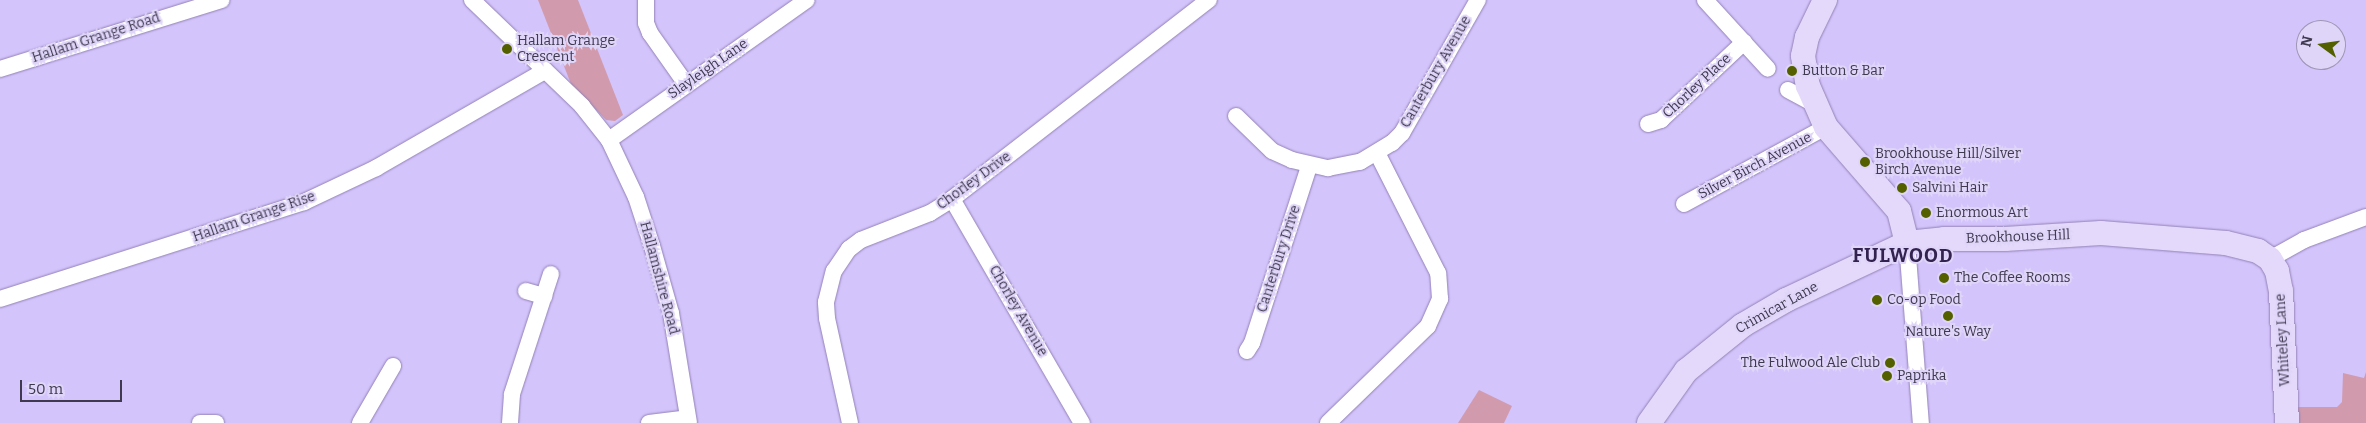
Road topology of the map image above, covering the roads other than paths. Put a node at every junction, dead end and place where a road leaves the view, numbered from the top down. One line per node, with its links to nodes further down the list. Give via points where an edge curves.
1 (221, 0): 10 (street, Hallam Grange Road)
2 (472, 0): 12 (street)
3 (646, 0): 13 (street, via 646,23 650,32)
4 (807, 0): 13 (street, Slayleigh Lane)
5 (1209, 0): 22 (street, Chorley Drive)
6 (1478, 0): 20 (street, Canterbury Avenue, via 1402,133)
7 (1705, 0): 9 (street)
8 (1824, 0): 15 (street, via 1807,37 1803,56 1804,72)
9 (1744, 42): 11 (street); 17 (street, Chorley Place, via 1661,120)
10 (0, 69)
11 (1768, 69)
12 (545, 71): 19 (street, via 582,106); 30 (street, Hallam Grange Rise, via 376,168 304,202)
13 (686, 84): 19 (street, Slayleigh Lane)
14 (1788, 90): 15 (street)
15 (1814, 104): 18 (street)
16 (1236, 116): 21 (street, Canterbury Avenue, via 1275,153)
17 (1648, 124)
18 (1826, 127): 23 (street, Silver Birch Avenue); 25 (street, via 1899,211)
19 (609, 140): 33 (street, Hallamshire Road, via 636,197 655,256 671,313)
20 (1377, 153): 21 (street, Canterbury Avenue, via 1342,167); 41 (street, via 1438,273 1440,299 1428,326)
21 (1309, 166): 31 (street, Canterbury Drive, via 1252,344)
22 (952, 199): 39 (street, Chorley Drive, via 930,213 861,240 849,249 834,272 828,289 827,318); 40 (street, Chorley Avenue)
23 (1684, 204)
24 (2366, 217): 26 (street, via 2312,236)
25 (1907, 244): 26 (street, Brookhouse Hill, via 1944,239 2131,234 2235,244 2258,250); 42 (street, Crimicar Lane, via 1786,300 1743,325 1686,371); 43 (street)
26 (2270, 259): 44 (street, Whiteley Lane, via 2277,271 2281,291)
27 (551, 274): 29 (street)
28 (526, 291): 29 (street)
29 (544, 296): 37 (street, via 512,394)
30 (0, 299)
31 (1247, 351)
32 (393, 366): 36 (street)
33 (688, 421): 38 (street)
34 (200, 423): 35 (street)
35 (216, 423)
36 (360, 423)
37 (510, 423)
38 (649, 423)
39 (850, 423)
40 (1082, 423)
41 (1328, 423)
42 (1649, 423)
43 (1921, 423)
44 (2287, 423)

